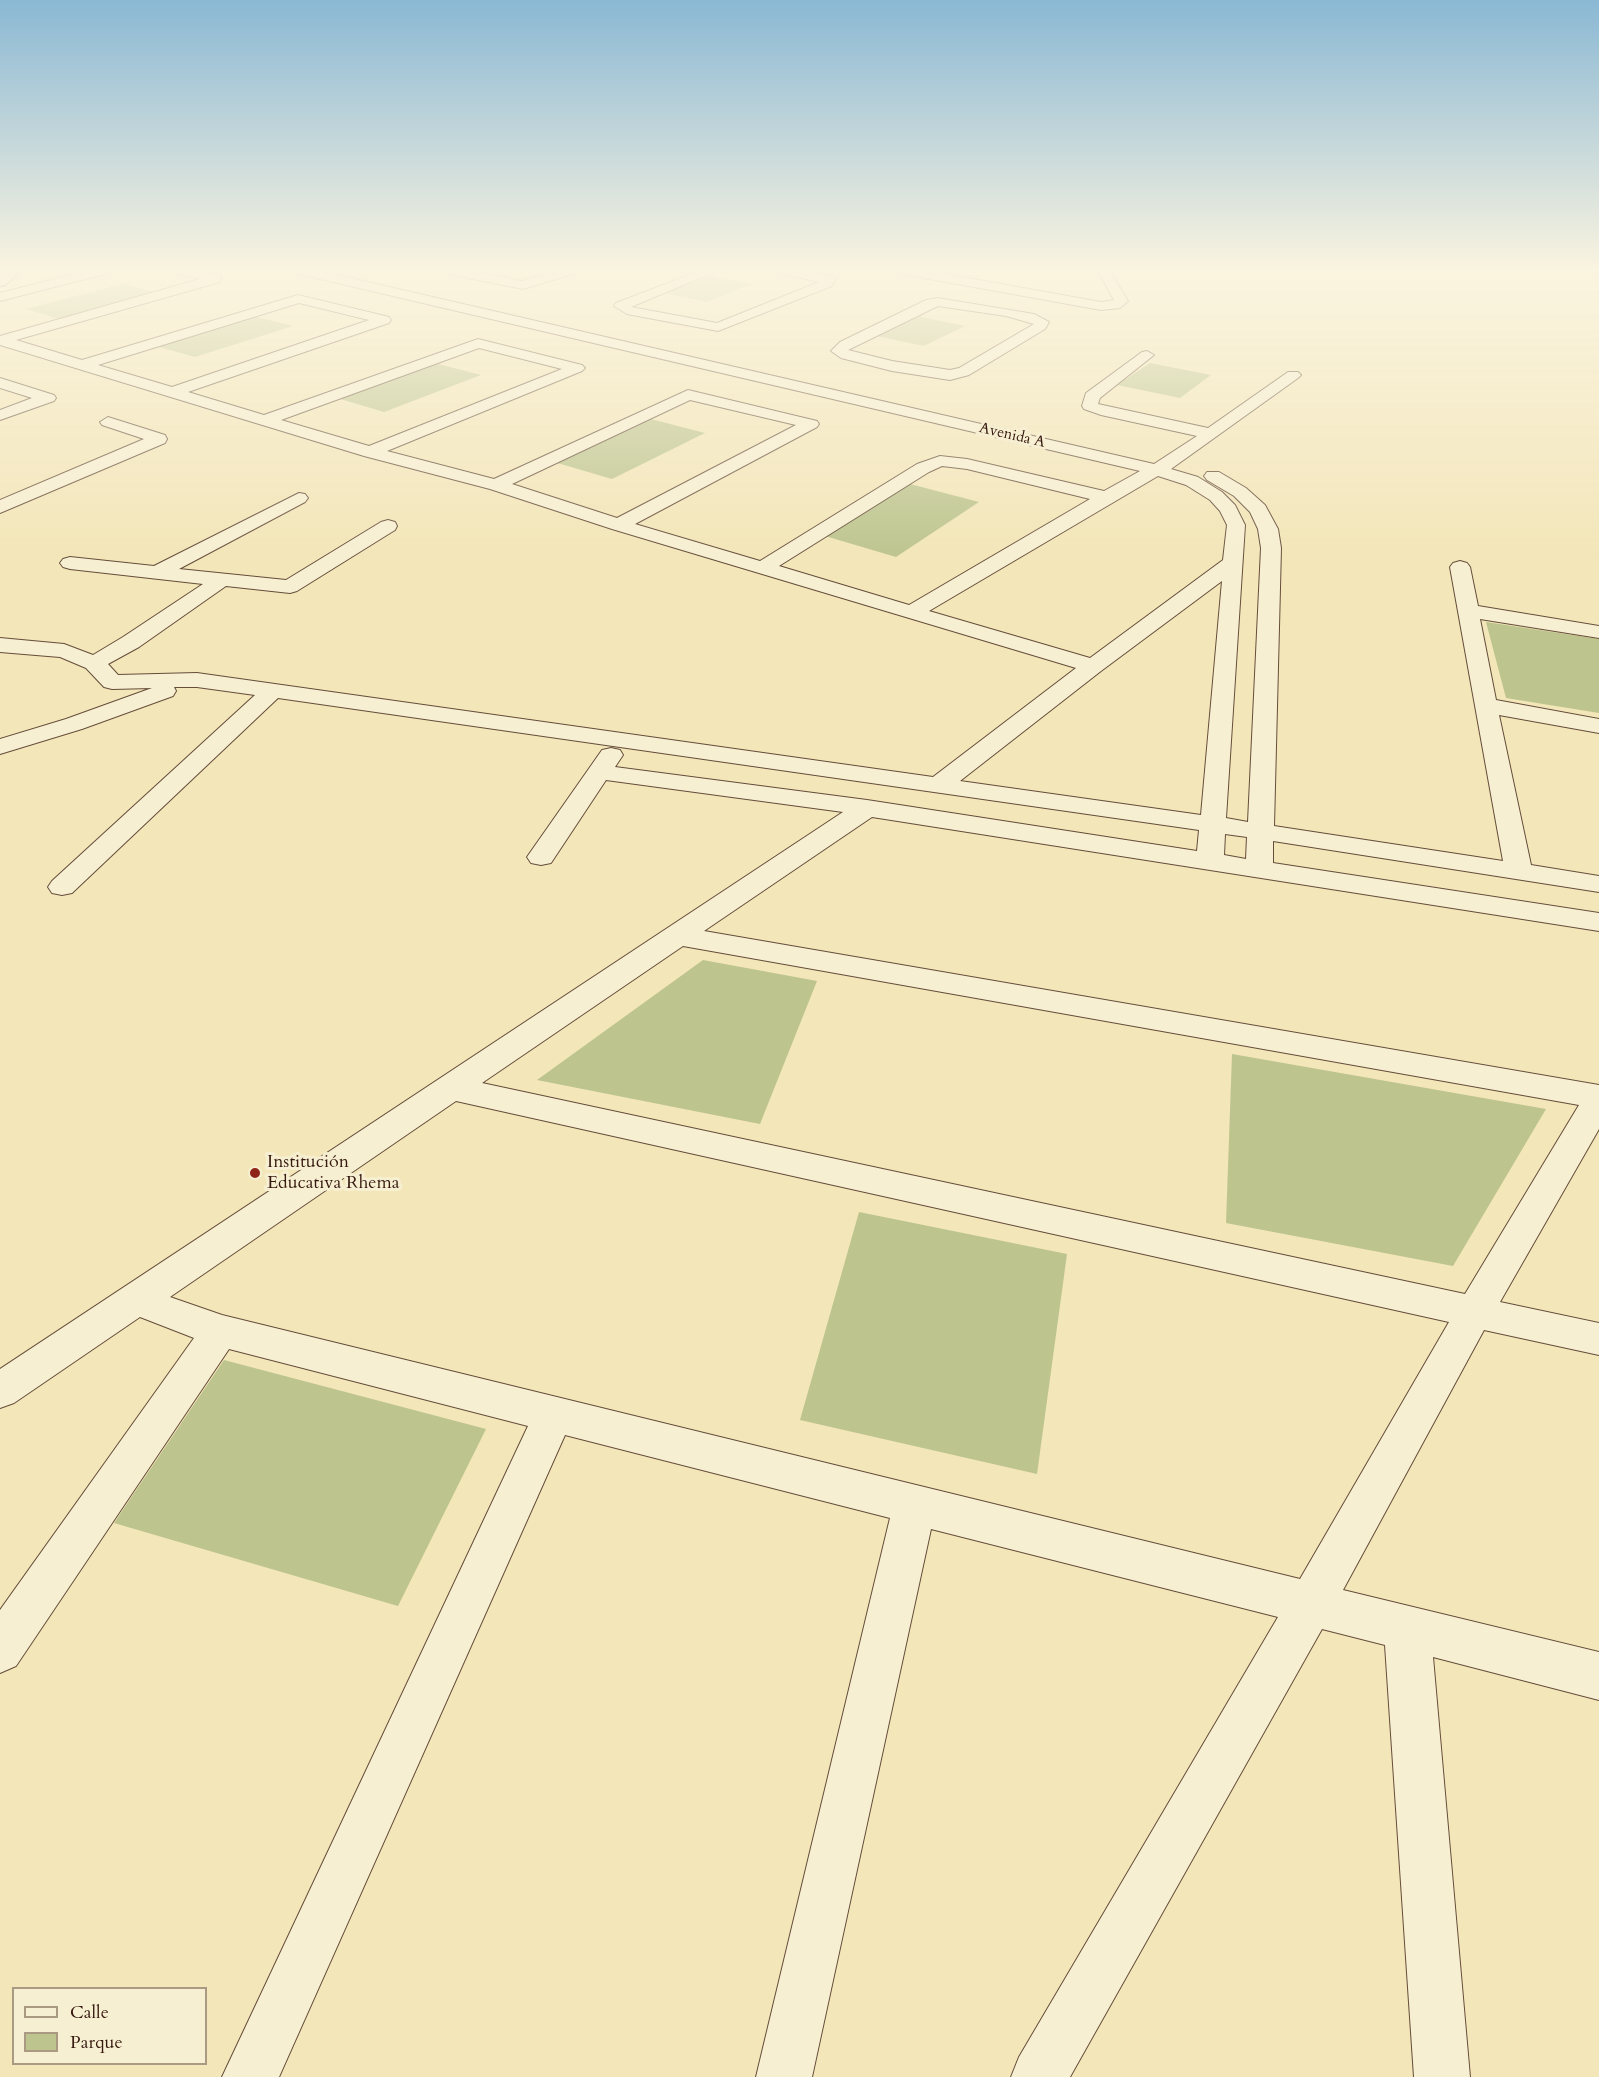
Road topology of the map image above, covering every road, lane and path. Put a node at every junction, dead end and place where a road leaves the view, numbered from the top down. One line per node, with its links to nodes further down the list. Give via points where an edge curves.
1 (94, 367): 15 (street)
2 (246, 367): 15 (street)
3 (412, 367): 18 (street)
4 (573, 367): 21 (street, via 577,368)
5 (736, 367): 14 (street, Avenida A)
6 (765, 367): 22 (street, Avenida A)
7 (890, 367): 12 (street)
8 (898, 367): 9 (street, via 950,375)
9 (972, 367)
10 (1131, 367): 20 (street, via 1092,396 1090,406)
11 (1293, 375): 20 (street)
12 (872, 376)
13 (0, 383): 17 (street, via 48,398)
14 (803, 386): 16 (street); 23 (street, Avenida A)
15 (172, 392): 18 (street)
16 (756, 410): 24 (street, via 688,395); 28 (street, via 811,424)
17 (0, 415)
18 (265, 420): 21 (street)
19 (108, 422): 27 (street, via 159,439)
20 (1211, 434): 22 (street)
21 (370, 452): 24 (street)
22 (1174, 460): 23 (street); 52 (street, Avenida A, via 1240,492 1258,509 1268,529 1271,548)
23 (1157, 470): 25 (street); 30 (street, Avenida A, via 1192,481 1228,509 1236,525)
24 (496, 484): 28 (street)
25 (1106, 497): 33 (street, via 940,461); 37 (street)
26 (299, 498): 34 (street)
27 (0, 507)
28 (619, 525): 33 (street)
29 (388, 526): 35 (street, via 290,587)
30 (1234, 562): 41 (street); 51 (street, Avenida A)
31 (70, 563): 34 (street)
32 (1460, 567): 36 (street)
33 (762, 568): 37 (street)
34 (158, 572): 35 (street)
35 (223, 579): 40 (street)
36 (1468, 610): 38 (street); 44 (street)
37 (912, 612): 41 (street)
38 (1599, 632)
39 (0, 645): 40 (street, via 64,651)
40 (94, 663): 42 (street, via 112,682)
41 (1093, 666): 49 (street)
42 (197, 680): 43 (street); 47 (street)
43 (273, 691): 46 (street); 58 (street)
44 (1485, 705): 45 (street); 56 (street)
45 (1599, 726)
46 (622, 740): 48 (street); 49 (street)
47 (0, 747)
48 (600, 772): 50 (street); 53 (street)
49 (940, 784): 51 (street)
50 (867, 808): 54 (street); 60 (street)
51 (1212, 824): 52 (street); 54 (street, Avenida A)
52 (1260, 831): 55 (street, Avenida A); 56 (street)
53 (541, 857)
54 (1210, 862): 55 (street)
55 (1259, 869): 59 (street)
56 (1518, 872): 57 (street)
57 (1599, 884)
58 (62, 887)
59 (1599, 921)
60 (678, 936): 61 (street); 62 (street)
61 (451, 1088): 63 (street); 64 (street)
62 (1599, 1099): 64 (street)
63 (136, 1300): 65 (street); 67 (street)
64 (1474, 1313): 66 (street); 70 (street)
65 (220, 1331): 68 (street); 72 (street)
66 (1599, 1338)
67 (0, 1391)
68 (554, 1415): 69 (street); 74 (street)
69 (915, 1505): 70 (street); 75 (street)
70 (1311, 1604): 71 (street); 76 (street)
71 (1407, 1628): 73 (street); 77 (street)
72 (0, 1650)
73 (1599, 1676)
74 (250, 2077)
75 (784, 2077)
76 (1039, 2077)
77 (1442, 2077)

